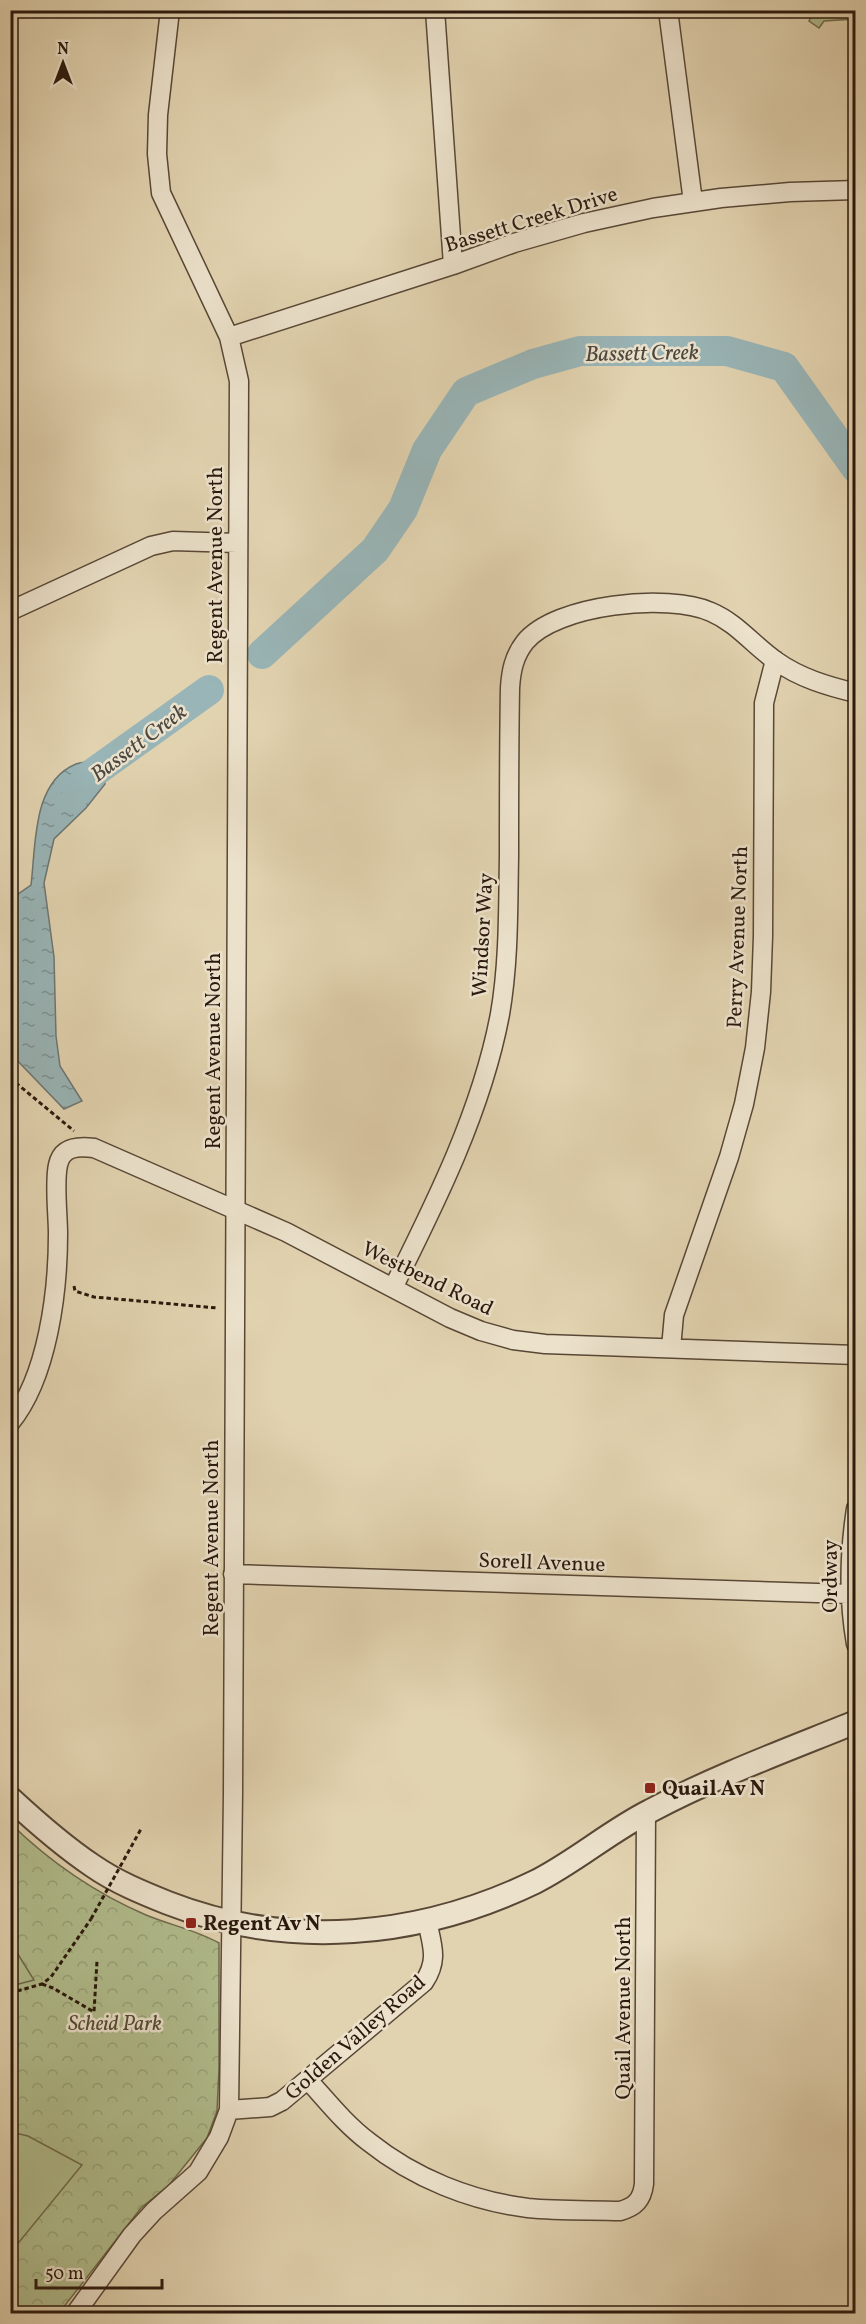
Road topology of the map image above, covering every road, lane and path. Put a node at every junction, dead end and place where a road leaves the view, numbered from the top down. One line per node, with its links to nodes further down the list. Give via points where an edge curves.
1 (170, 10): 7 (street, Regent Avenue North, via 158,115 161,193)
2 (435, 10): 6 (street)
3 (668, 10): 5 (street)
4 (855, 190): 5 (street, Bassett Creek Drive)
5 (693, 202): 6 (street, Bassett Creek Drive, via 584,223)
6 (453, 266): 7 (street, Bassett Creek Drive)
7 (229, 337): 8 (street, Regent Avenue North, via 239,381)
8 (237, 543): 9 (street, via 173,541 151,546); 14 (street, Regent Avenue North)
9 (10, 610)
10 (775, 660): 11 (street, via 811,680); 16 (street, Windsor Way, via 724,619 709,611 671,603 605,607 553,621 526,640 516,655 510,688 507,959 499,1017 463,1138); 18 (street, Perry Avenue North, via 764,703 763,936 755,1048 729,1157 674,1315)
11 (855, 693)
12 (10, 1078): 13 (path, via 78,1134)
13 (78, 1146): 14 (street, Westbend Road, via 94,1148); 20 (street, via 68,1149 58,1164 58,1258 55,1302 46,1344 29,1389)
14 (234, 1210): 16 (street, Westbend Road, via 286,1232); 22 (street, Regent Avenue North)
15 (74, 1282): 17 (path, via 75,1291 94,1297)
16 (393, 1288): 18 (street, Westbend Road, via 450,1318 513,1340)
17 (220, 1308)
18 (671, 1348): 19 (street, Westbend Road)
19 (855, 1355)
20 (10, 1423)
21 (855, 1509): 23 (street, Ordway)
22 (233, 1574): 23 (street, Sorell Avenue); 30 (street, Regent Avenue North)
23 (849, 1594): 24 (street, Ordway)
24 (855, 1644)
25 (855, 1722): 27 (street)
26 (10, 1798): 30 (street, via 47,1833 94,1868 199,1916)
27 (646, 1812): 29 (street, via 537,1881); 34 (street, Quail Avenue North, via 644,2184 637,2203 620,2211 529,2208 498,2203 436,2183 368,2142)
28 (141, 1829): 32 (path, bridge, via 91,1919)
29 (427, 1922): 30 (street, via 337,1933 256,1929); 34 (street, Golden Valley Road, via 434,1956 424,1982)
30 (232, 1923): 35 (street, Regent Avenue North)
31 (97, 1961): 32 (path, via 94,2012)
32 (42, 1984): 33 (path)
33 (10, 1993)
34 (308, 2079): 35 (street, Golden Valley Road, via 270,2107)
35 (229, 2110): 36 (street, via 203,2165 132,2235)
36 (75, 2313)

